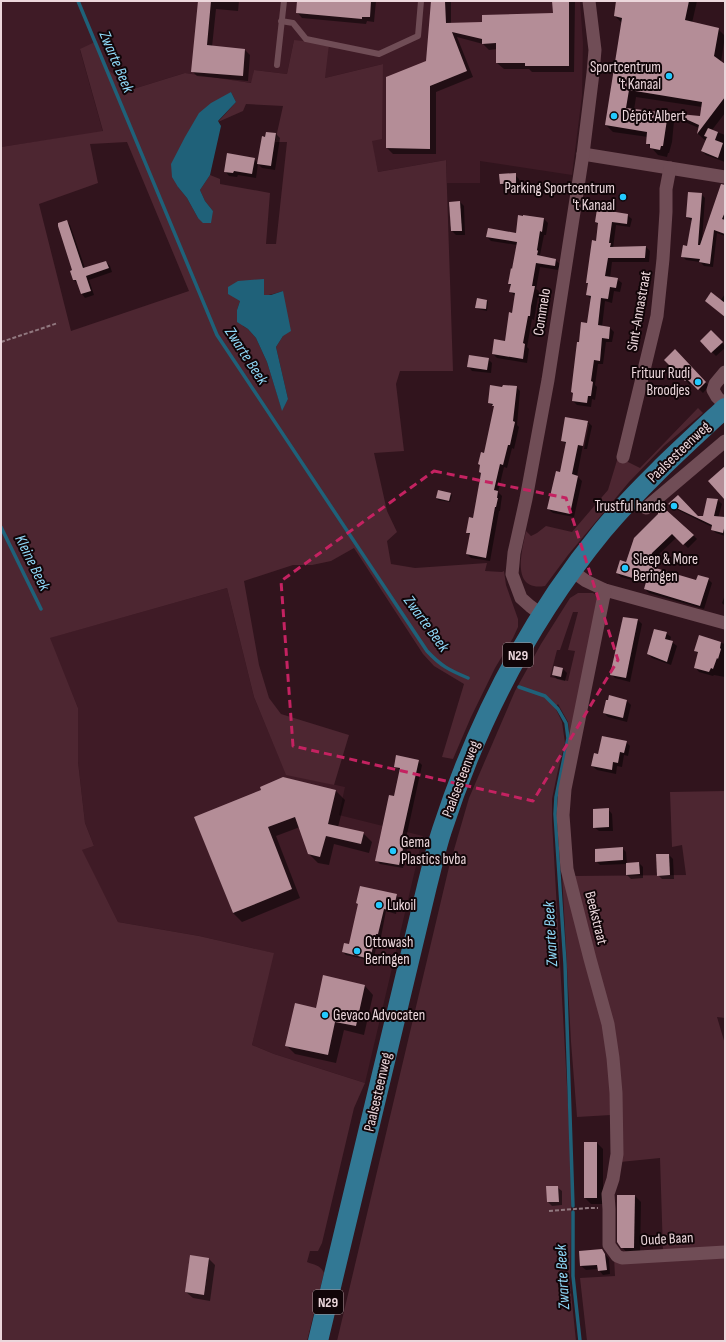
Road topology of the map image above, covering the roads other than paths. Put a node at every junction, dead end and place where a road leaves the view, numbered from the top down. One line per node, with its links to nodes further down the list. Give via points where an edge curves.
1 (284, 1): 4 (lane)
2 (421, 1): 4 (lane, via 418,36 379,54 306,39 293,23)
3 (589, 1): 6 (street, Commelo, via 595,50)
4 (281, 21): 5 (lane)
5 (277, 65)
6 (583, 154): 7 (street); 16 (street, Commelo, via 548,380 512,567 521,598)
7 (670, 168): 8 (street); 12 (street, Sint-Annastraat, via 666,189 664,251 657,316)
8 (725, 177)
9 (725, 372): 10 (street, Paalsesteenweg, via 713,390)
10 (725, 407): 14 (main road, Paalsesteenweg / N29, via 624,506)
11 (725, 441): 13 (street, Paalsesteenweg)
12 (623, 457)
13 (646, 508)
14 (572, 571): 15 (street); 16 (main road, Paalsesteenweg / N29)
15 (605, 590): 17 (street); 19 (street, Beekstraat, via 565,789 563,815 567,869 608,1024 613,1058 617,1154 614,1180 608,1194 609,1245)
16 (542, 615): 20 (main road, Paalsesteenweg / N29, via 513,664 480,729 441,831)
17 (725, 623)
18 (725, 1252): 19 (street, Oude Baan, via 622,1258)
19 (614, 1253)
20 (318, 1341)

